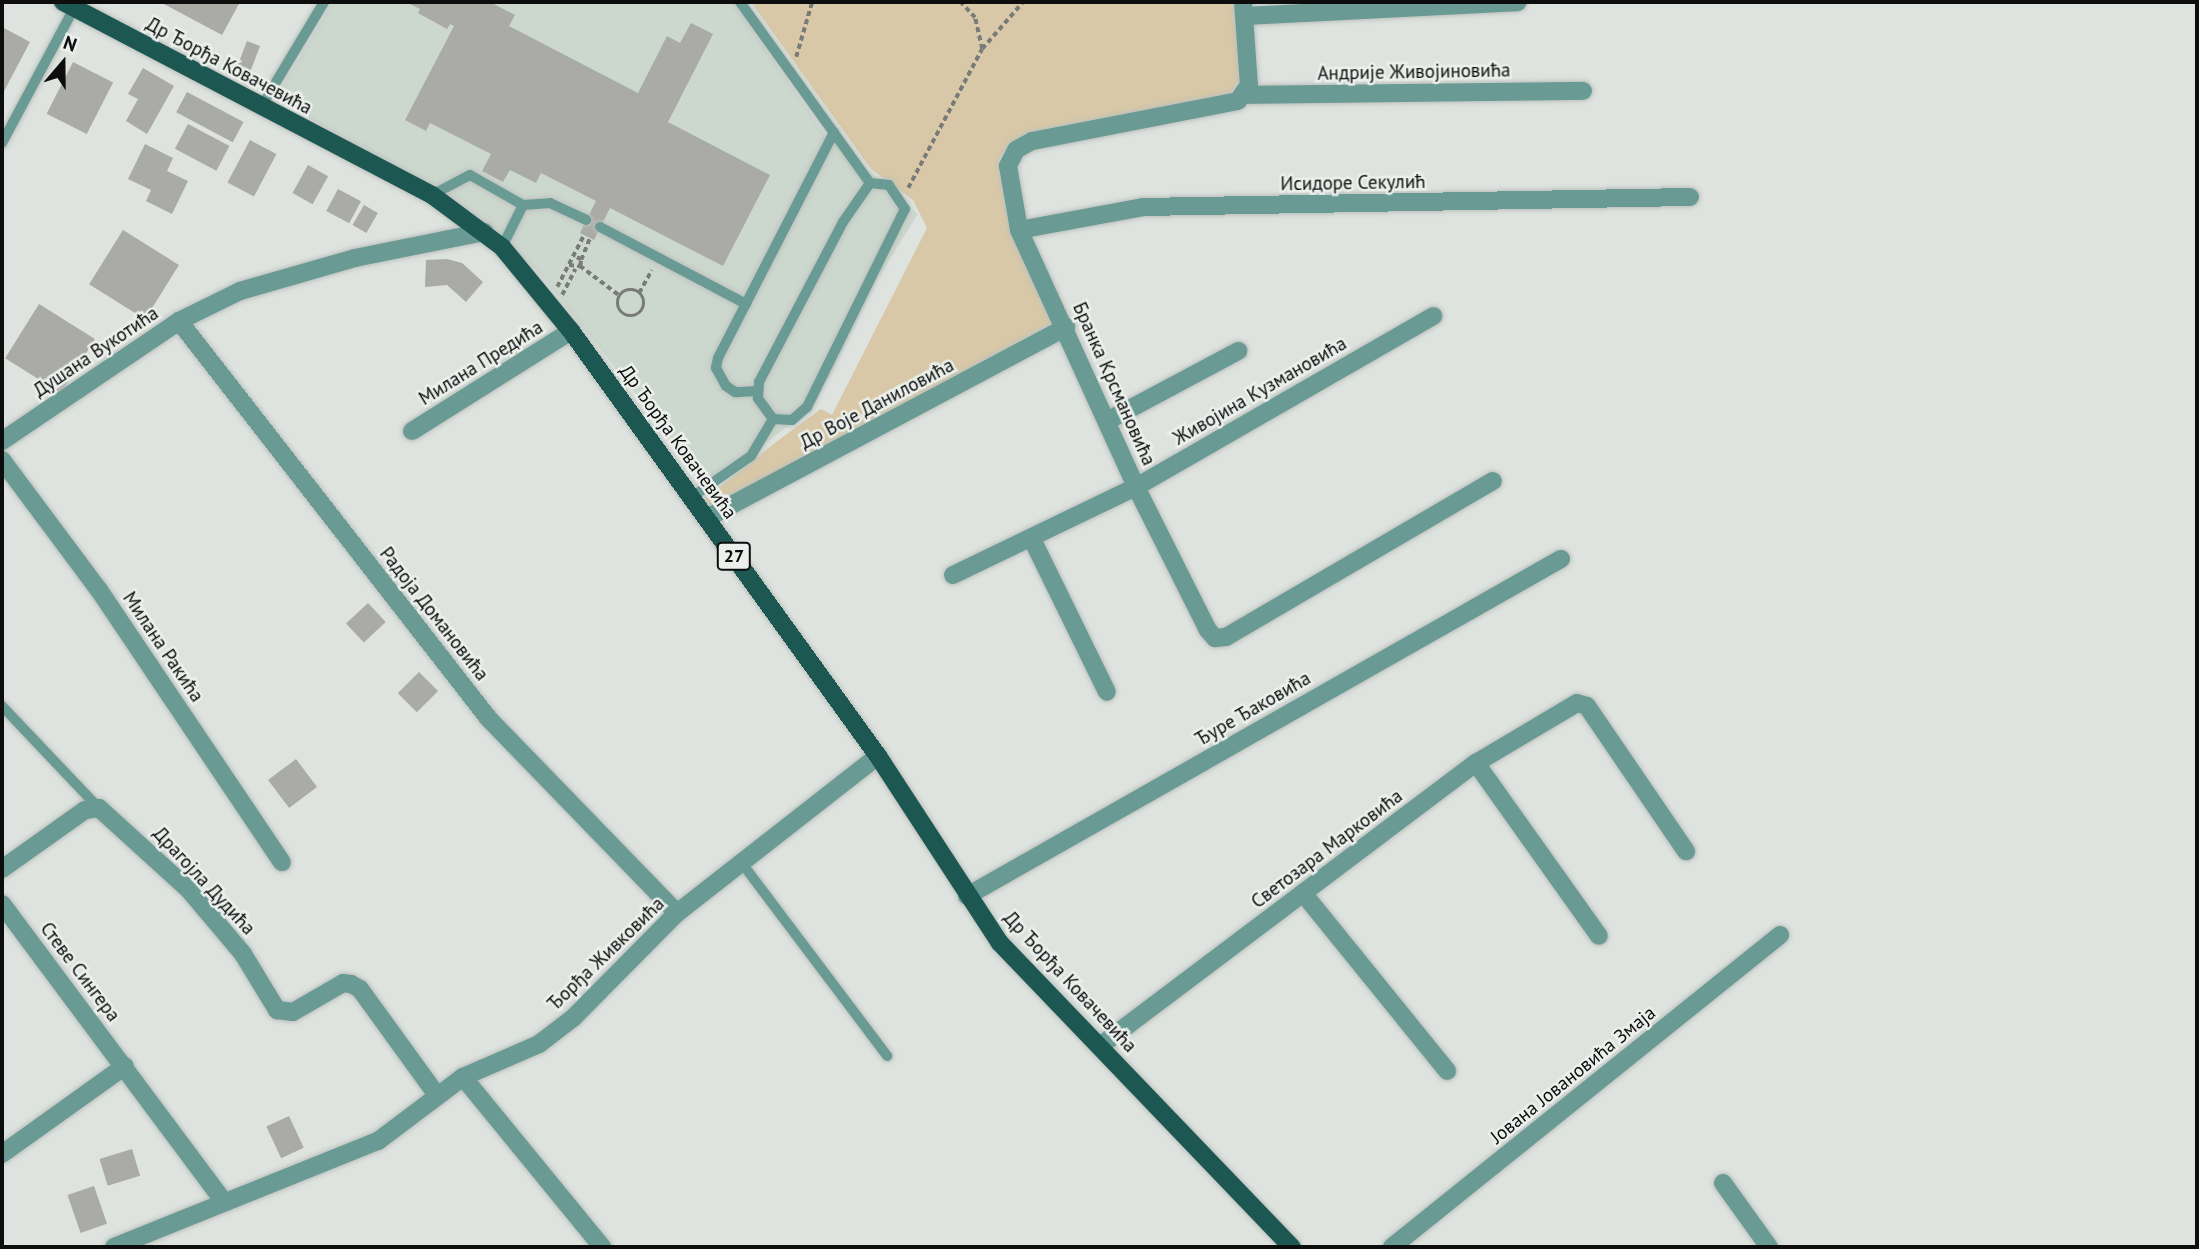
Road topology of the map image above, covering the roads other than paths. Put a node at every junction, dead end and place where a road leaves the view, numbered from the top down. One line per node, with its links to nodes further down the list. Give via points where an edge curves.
1 (324, 2): 8 (lane)
2 (740, 2): 9 (lane)
3 (1518, 2): 5 (street)
4 (68, 5): 8 (main road, Др Ђорђа Ковачевића / 27); 10 (lane)
5 (1243, 9): 7 (street, via 1249,85)
6 (1583, 91): 7 (street, Андрије Живојиновића)
7 (1245, 95): 17 (street, Бранка Крсмановића, via 1238,101 1032,141 1016,150 1008,166)
8 (261, 107): 12 (main road, Др Ђорђа Ковачевића / 27)
9 (834, 132): 11 (lane); 20 (lane)
10 (2, 143)
11 (870, 183): 26 (lane, via 843,222); 27 (lane, via 889,186 902,198 904,218 812,398 792,419)
12 (432, 195): 14 (lane, via 470,175); 18 (main road, Др Ђорђа Ковачевића / 27)
13 (1690, 197): 17 (street, Исидоре Секулић, via 1143,207)
14 (523, 205): 15 (lane, via 550,204); 19 (lane)
15 (586, 220)
16 (600, 227): 20 (lane)
17 (1019, 230): 23 (street, Бранка Крсмановића)
18 (484, 232): 19 (main road, Др Ђорђа Ковачевића / 27); 22 (street, Душана Вукотића, via 355,258 240,291)
19 (502, 247): 24 (main road, Др Ђорђа Ковачевића / 27)
20 (746, 304): 26 (lane, via 716,368 719,378 734,392)
21 (1433, 316): 33 (street, Живојина Кузмановића)
22 (179, 321): 30 (street, Душана Вукотића); 51 (street, Радоја Домановића, via 489,719)
23 (1066, 327): 28 (street, Бранка Крсмановића); 35 (street, Др Воје Даниловића)
24 (572, 331): 29 (street, Милана Предића); 34 (main road, Др Ђорђа Ковачевића / 27)
25 (1238, 351): 28 (street)
26 (757, 391): 27 (lane, via 763,411)
27 (773, 419): 34 (lane, via 751,456)
28 (1107, 421): 33 (street, Бранка Крсмановића)
29 (412, 430)
30 (2, 442)
31 (2, 460): 45 (street, Милана Ракића, via 99,590)
32 (1493, 481): 33 (street, Бранка Крсмановића, via 1226,637 1215,638)
33 (1136, 487): 36 (street, Живојина Кузмановића)
34 (692, 497): 35 (main road, Др Ђорђа Ковачевића / 27)
35 (707, 518): 41 (main road, Др Ђорђа Ковачевића / 27)
36 (1032, 539): 38 (street, Живојина Кузмановића); 39 (street)
37 (1561, 559): 49 (street, Ђуре Ђаковића)
38 (953, 575)
39 (1107, 692)
40 (2, 706): 43 (lane)
41 (878, 756): 46 (street, Ђорђа Живковића); 49 (main road, Др Ђорђа Ковачевића / 27)
42 (1476, 763): 44 (street, Светозара Марковића, via 1569,707 1577,703 1587,706); 48 (street, Светозара Марковића); 53 (street)
43 (99, 808): 47 (street, via 85,810); 59 (street, Драгојла Дудића, via 189,890 243,954 277,1010 293,1012 351,984 360,989)
44 (1686, 851)
45 (282, 862)
46 (741, 862): 51 (street, Ђорђа Живковића); 55 (lane)
47 (2, 869)
48 (1303, 893): 54 (street, Светозара Марковића); 57 (street)
49 (967, 896): 54 (main road, Др Ђорђа Ковачевића / 27, via 1000,943)
50 (2, 904): 56 (street, Стеве Сингера)
51 (677, 913): 58 (street, Ђорђа Живковића, via 573,1018 539,1044)
52 (1780, 935): 66 (street, Јована Јовановића Змаја)
53 (1599, 936)
54 (1100, 1045): 65 (main road, Др Ђорђа Ковачевића / 27)
55 (887, 1056)
56 (125, 1066): 60 (street); 62 (street, Стеве Сингера)
57 (1447, 1071)
58 (463, 1077): 59 (street, Ђорђа Живковића); 64 (street)
59 (436, 1094): 62 (street, Ђорђа Живковића, via 377,1140)
60 (2, 1154)
61 (1723, 1183): 67 (street)
62 (223, 1201): 63 (street, Ђорђа Живковића)
63 (114, 1247)
64 (602, 1247)
65 (1292, 1247)
66 (1392, 1247)
67 (1769, 1247)

